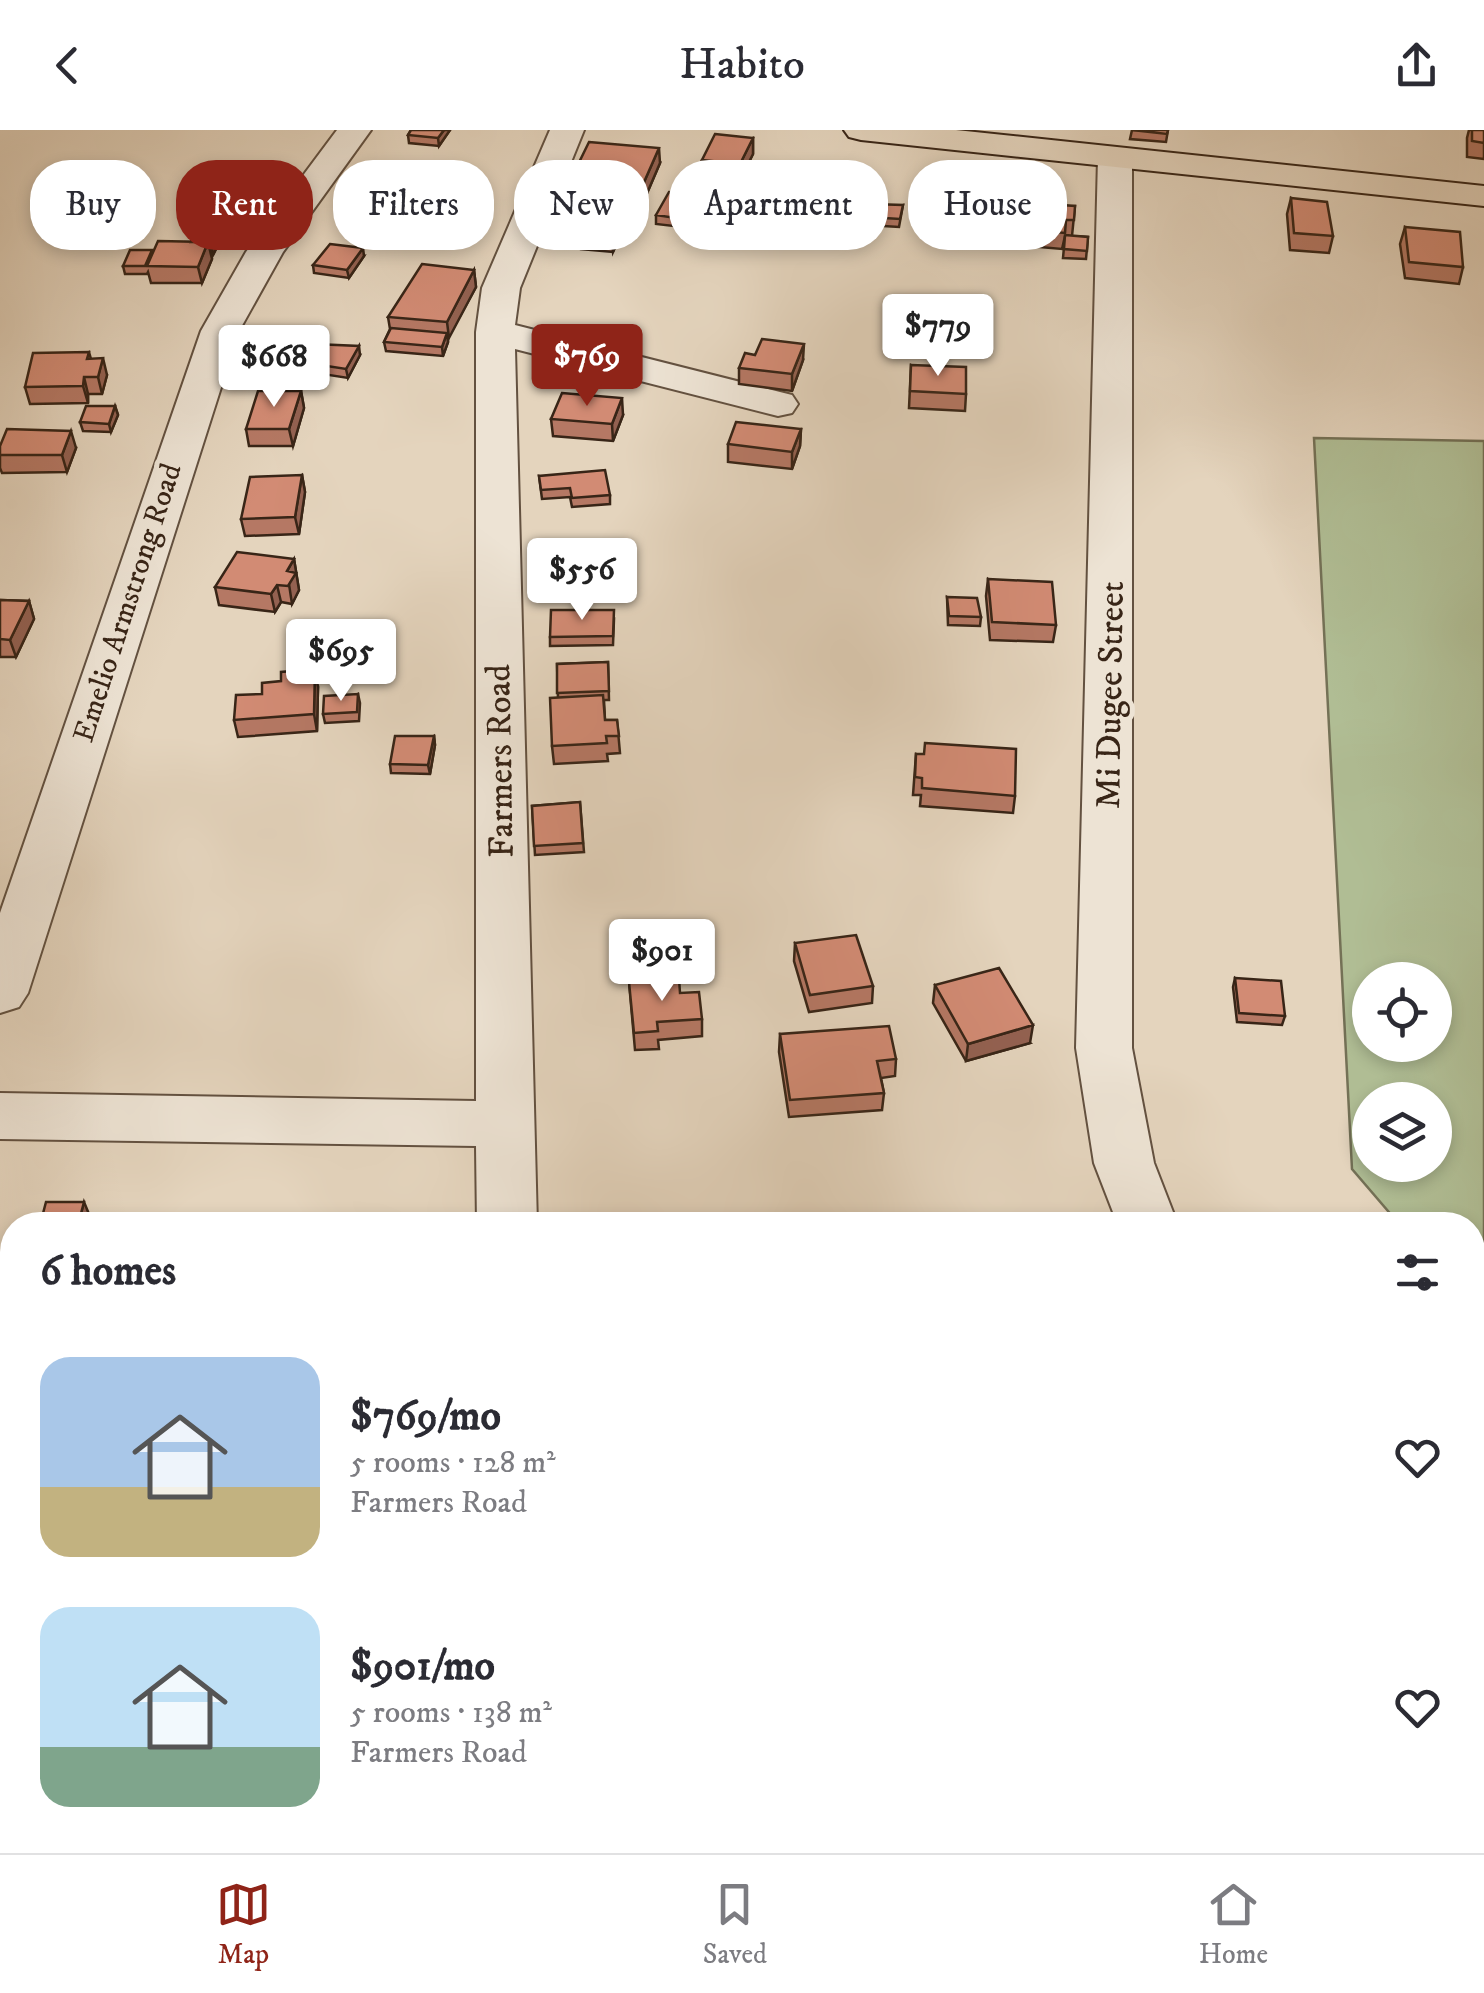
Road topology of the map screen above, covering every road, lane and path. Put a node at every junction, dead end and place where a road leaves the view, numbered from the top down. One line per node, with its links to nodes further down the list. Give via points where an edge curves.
1 (354, 130): 8 (street, Emelio Armstrong Road, via 266,246 220,331)
2 (567, 130): 6 (street, Farmers Road, via 506,274)
3 (871, 130): 4 (highway)
4 (1115, 158): 5 (highway); 12 (street, Mi Dugee Street, via 1104,1048)
5 (1484, 196)
6 (495, 332): 7 (street); 10 (street, Farmers Road)
7 (778, 404)
8 (0, 993)
9 (0, 1116): 10 (street)
10 (508, 1124): 11 (street, Farmers Road)
11 (507, 1212)
12 (1140, 1212)

